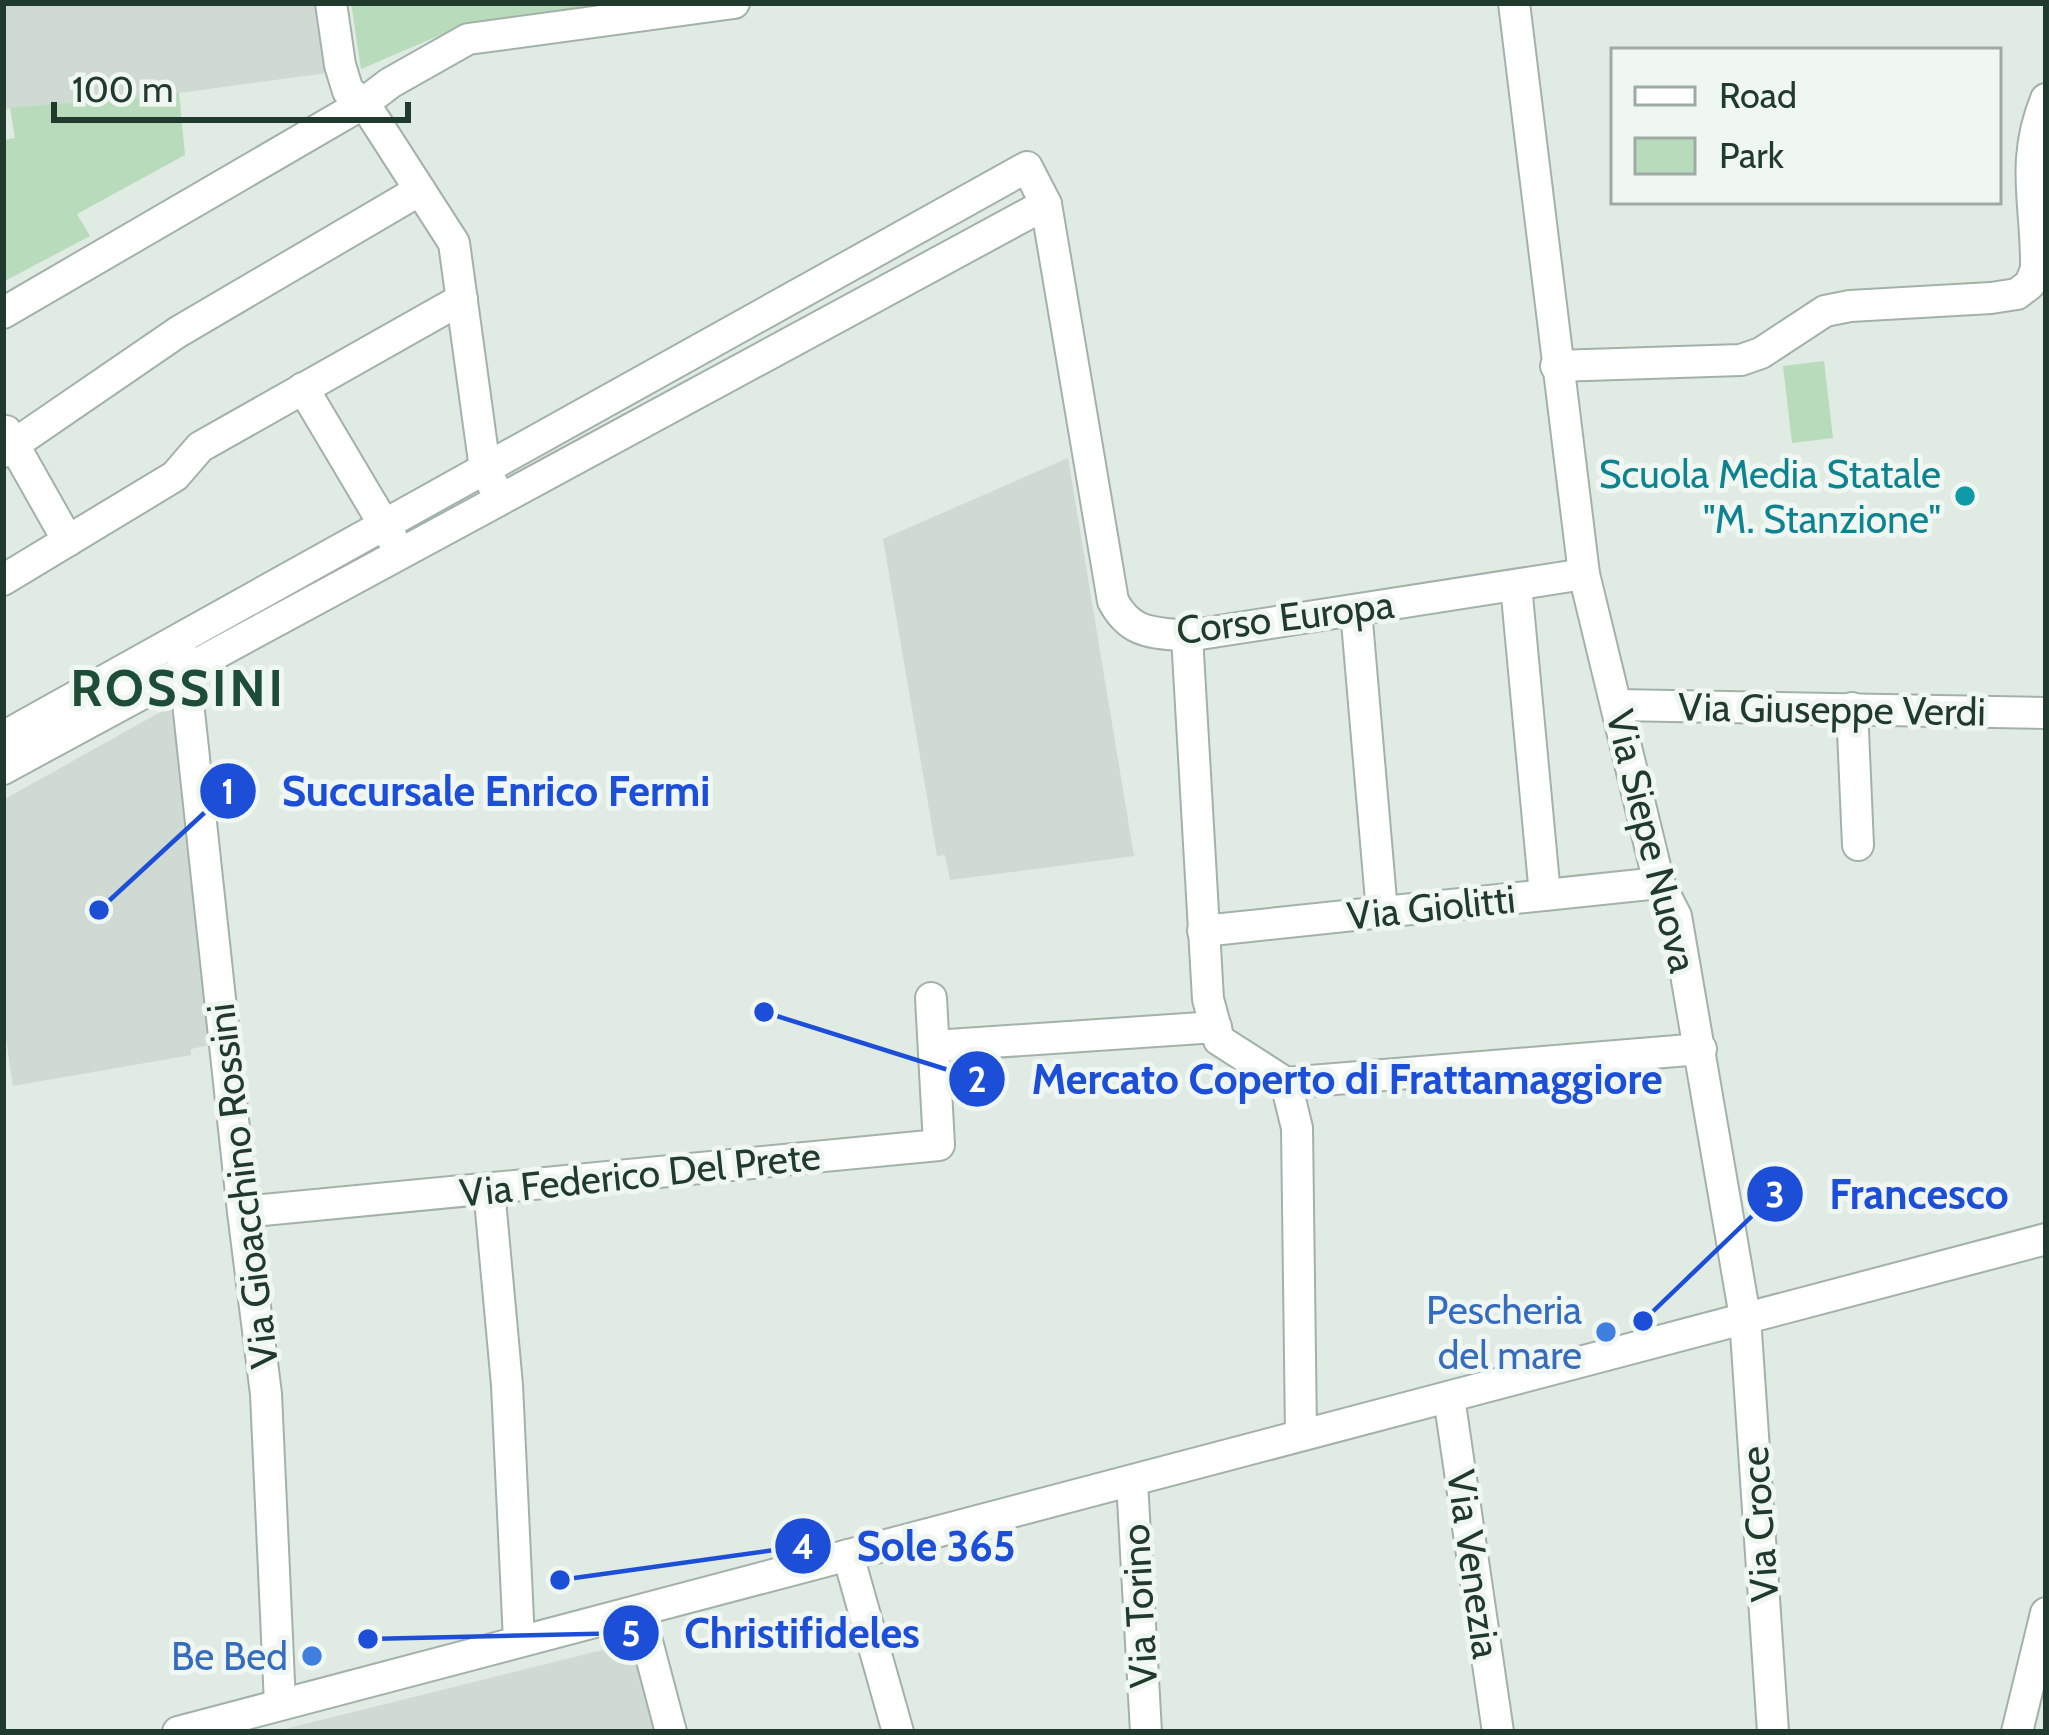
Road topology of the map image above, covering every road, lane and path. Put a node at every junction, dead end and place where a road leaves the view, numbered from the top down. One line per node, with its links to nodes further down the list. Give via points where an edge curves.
1 (331, 3): 5 (street, via 348,91)
2 (734, 3): 5 (street, via 468,39)
3 (1514, 3): 10 (street, Via Siepe Nuova)
4 (2046, 99): 10 (street, via 2030,160 2036,269 2017,294 1826,310 1741,360)
5 (364, 103): 6 (street); 9 (street)
6 (420, 190): 8 (street, via 454,243); 12 (street)
7 (1046, 204): 13 (street, Corso Europa, via 1027,166); 14 (street); 24 (street, Corso Europa, via 1113,601 1139,630)
8 (461, 299): 11 (street); 13 (street)
9 (3, 313)
10 (1556, 366): 19 (street, Via Siepe Nuova)
11 (303, 388): 15 (street); 16 (street, via 200,447 175,476)
12 (6, 442): 16 (street)
13 (485, 469): 14 (street); 15 (street)
14 (499, 500): 18 (street)
15 (385, 524): 17 (street); 18 (street)
16 (68, 541): 21 (street)
17 (339, 550): 20 (street); 25 (street)
18 (400, 554): 20 (street)
19 (1584, 574): 22 (street, Corso Europa); 27 (street, Via Siepe Nuova)
20 (355, 578): 26 (street)
21 (3, 580)
22 (1516, 584): 23 (street, Corso Europa); 34 (street)
23 (1356, 610): 24 (street, Corso Europa); 35 (street)
24 (1187, 636): 36 (street)
25 (180, 638): 26 (street, Via Gioacchino Rossini); 30 (street)
26 (184, 670): 31 (street); 43 (street, Via Gioacchino Rossini)
27 (1618, 705): 28 (street, Via Giuseppe Verdi); 33 (street, Via Siepe Nuova)
28 (1852, 708): 29 (street, Via Giuseppe Verdi); 32 (street)
29 (2046, 713)
30 (3, 737)
31 (3, 769)
32 (1858, 845)
33 (1659, 883): 34 (street, Via Giolitti); 40 (street, Via Siepe Nuova, via 1676,916)
34 (1545, 895): 35 (street, Via Giolitti)
35 (1382, 912): 36 (street, Via Giolitti)
36 (1203, 931): 38 (street)
37 (932, 998): 39 (street)
38 (1216, 1027): 39 (street); 41 (street, via 1219,1040)
39 (934, 1046): 42 (street, Via Federico Del Prete, via 939,1145)
40 (1701, 1049): 41 (street); 45 (street, Via Siepe Nuova)
41 (1286, 1083): 47 (street, via 1297,1127)
42 (489, 1189): 43 (street, Via Federico Del Prete); 52 (street)
43 (243, 1212): 53 (street, Via Gioacchino Rossini, via 266,1394)
44 (2046, 1239): 45 (street)
45 (1745, 1317): 46 (street); 59 (street, Via Croce)
46 (1449, 1396): 47 (street); 58 (street, Via Venezia)
47 (1301, 1434): 48 (street)
48 (1132, 1480): 49 (street); 57 (street, Via Torino)
49 (848, 1556): 50 (street); 56 (street)
50 (639, 1611): 52 (street); 55 (street)
51 (2046, 1613): 60 (street)
52 (519, 1641): 53 (street)
53 (268, 1716): 54 (street)
54 (178, 1732)
55 (671, 1732)
56 (898, 1732)
57 (1146, 1732)
58 (1498, 1732)
59 (1773, 1732)
60 (2017, 1732)

